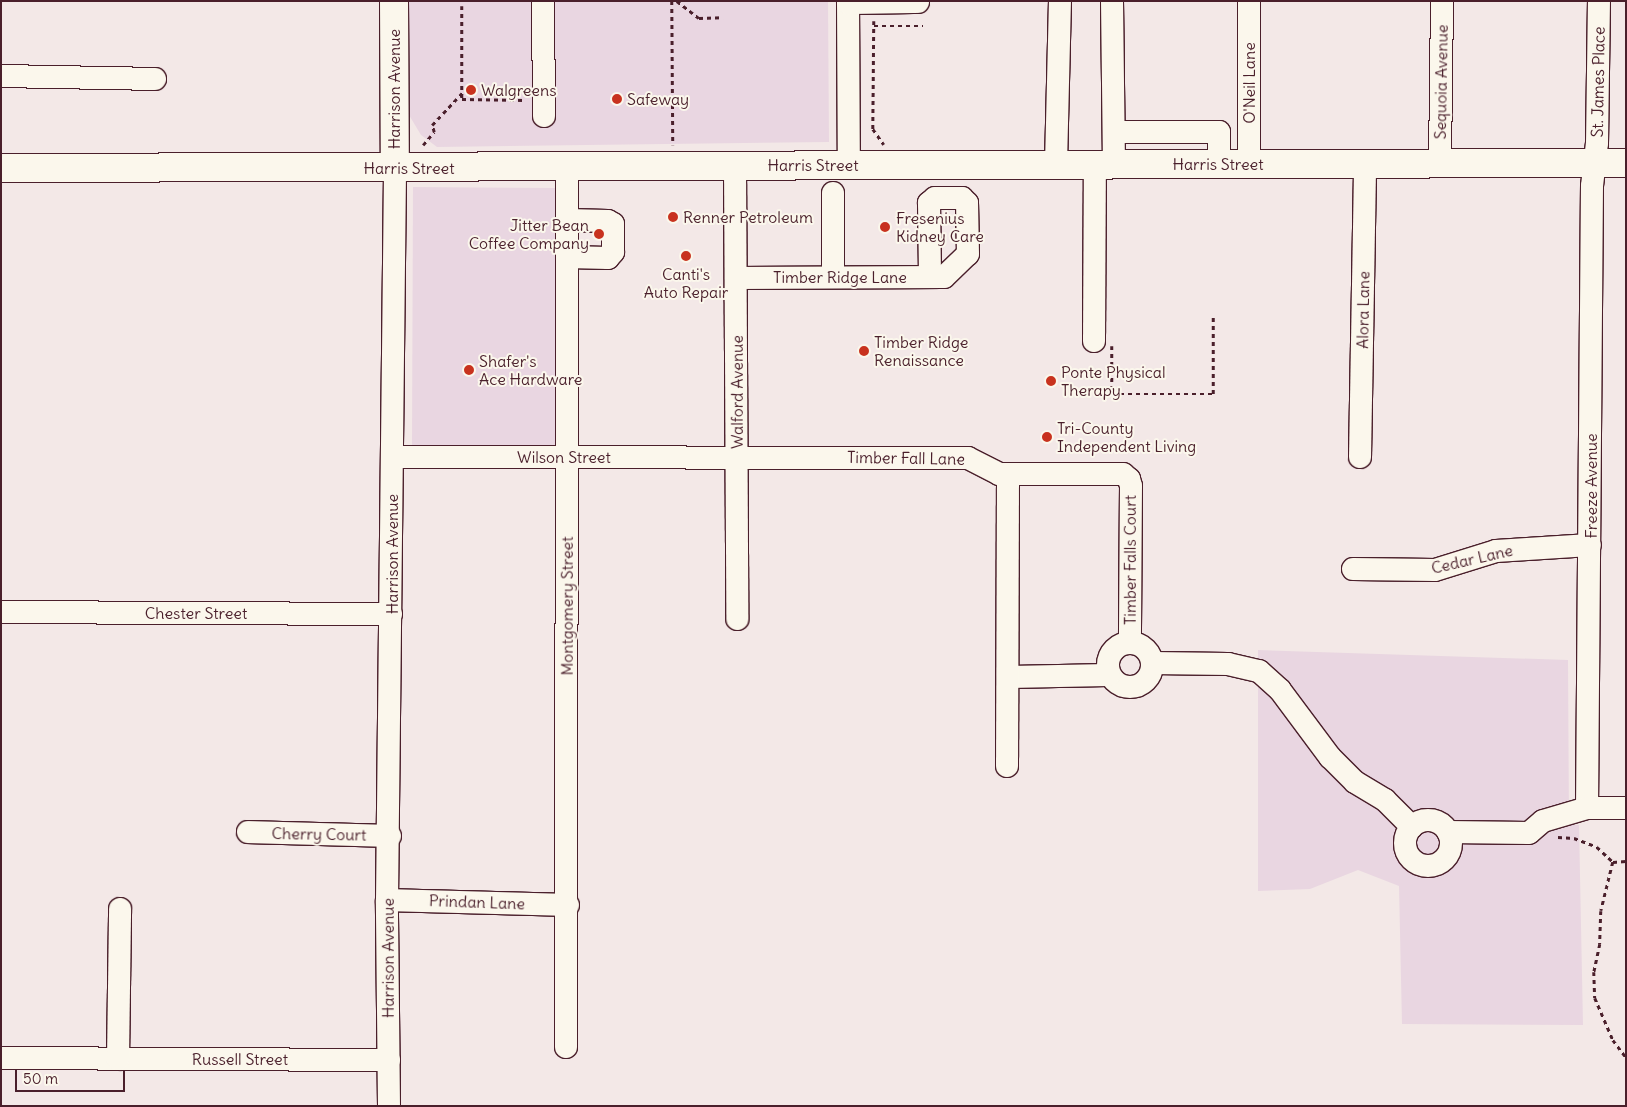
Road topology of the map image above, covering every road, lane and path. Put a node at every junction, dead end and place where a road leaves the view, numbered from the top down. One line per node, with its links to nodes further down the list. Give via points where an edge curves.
1 (394, 1): 37 (main road, Harrison Avenue)
2 (543, 1): 20 (street)
3 (672, 1): 23 (path)
4 (678, 1): 14 (path, via 699,18)
5 (1060, 1): 28 (street)
6 (1112, 1): 21 (street)
7 (1249, 1): 31 (street, O'Neil Lane)
8 (1442, 1): 25 (street, Sequoia Avenue)
9 (1599, 1): 26 (street, St. James Place)
10 (848, 2): 11 (street); 34 (street)
11 (918, 2)
12 (462, 6): 19 (path)
13 (874, 14): 15 (path)
14 (723, 17)
15 (874, 26): 16 (path); 24 (path, via 873,129)
16 (922, 26)
17 (1, 76): 18 (street)
18 (155, 79)
19 (462, 93): 20 (path, via 462,99); 22 (path, via 432,125 434,132)
20 (538, 108)
21 (1114, 132): 29 (street); 30 (street, via 1219,132)
22 (422, 145)
23 (672, 149)
24 (887, 150)
25 (1440, 163): 26 (main road, Harris Street); 32 (main road, Harris Street)
26 (1595, 163): 27 (main road, Harris Street); 52 (street, Freeze Avenue, via 1592,186)
27 (1626, 163)
28 (1056, 164): 29 (main road, Harris Street); 34 (main road, Harris Street)
29 (1104, 164): 30 (main road, Harris Street); 45 (street)
30 (1219, 164): 31 (main road, Harris Street)
31 (1249, 164): 32 (main road, Harris Street)
32 (1365, 164): 48 (street, Alora Lane)
33 (735, 165): 34 (main road, Harris Street); 35 (main road, Harris Street); 43 (street, Walford Avenue)
34 (849, 165)
35 (567, 166): 37 (main road, Harris Street); 39 (street, Montgomery Street)
36 (1, 168): 37 (main road, Harris Street)
37 (394, 168): 47 (street, Harrison Avenue)
38 (833, 193): 41 (street)
39 (567, 220): 40 (street, Montgomery Street); 40 (street, via 608,221 612,224 613,252 608,258)
40 (567, 257): 46 (street, Montgomery Street)
41 (833, 277): 42 (street, Timber Ridge Lane); 43 (street, Timber Ridge Lane)
42 (937, 277)
43 (736, 278): 49 (street, Walford Avenue)
44 (1213, 316): 45 (path, via 1213,394 1112,394)
45 (1103, 343)
46 (567, 456): 47 (street, Wilson Street); 49 (street, Wilson Street); 72 (street, Montgomery Street)
47 (392, 457): 55 (street, Harrison Avenue)
48 (1360, 457)
49 (737, 458): 50 (street, Timber Fall Lane, via 968,458 998,474); 56 (street, Walford Avenue)
50 (1008, 474): 51 (street, Timber Fall Lane, via 1123,474); 60 (street)
51 (1130, 479): 57 (street, Timber Falls Court)
52 (1590, 545): 53 (street, Cedar Lane, via 1496,551 1435,570); 62 (street, Freeze Avenue)
53 (1353, 569)
54 (1, 612): 55 (street, Chester Street)
55 (391, 614): 68 (street, Harrison Avenue)
56 (737, 619)
57 (1130, 642): 58 (street, Timber Falls Court, via 1142,646); 59 (street, Timber Falls Court, via 1115,647 1110,653)
58 (1152, 663): 59 (street, via 1148,678 1136,686 1120,686); 65 (street, via 1228,664 1258,671 1280,690 1330,757 1355,782 1385,800)
59 (1109, 675): 60 (street)
60 (1008, 677): 61 (street)
61 (1007, 766)
62 (1586, 808): 63 (street); 64 (street)
63 (1626, 808)
64 (1544, 821): 67 (street, via 1529,833); 70 (path, via 1557,837 1574,838 1597,847)
65 (1412, 826): 67 (street, via 1430,820); 67 (street, via 1406,836 1406,850 1422,865 1437,864 1448,854)
66 (248, 832): 68 (street, Cherry Court)
67 (1448, 832)
68 (390, 836): 71 (street, Harrison Avenue)
69 (1626, 861): 70 (path)
70 (1613, 862): 75 (path, via 1601,910 1600,944 1594,972 1595,998 1613,1040)
71 (387, 900): 72 (street, Prindan Lane); 78 (street, Harrison Avenue)
72 (568, 905): 74 (street, Montgomery Street)
73 (120, 909): 77 (street)
74 (566, 1047)
75 (1626, 1057)
76 (1, 1058): 77 (street, Russell Street)
77 (118, 1059): 78 (street, Russell Street)
78 (389, 1060): 79 (street, Harrison Avenue)
79 (389, 1106)

